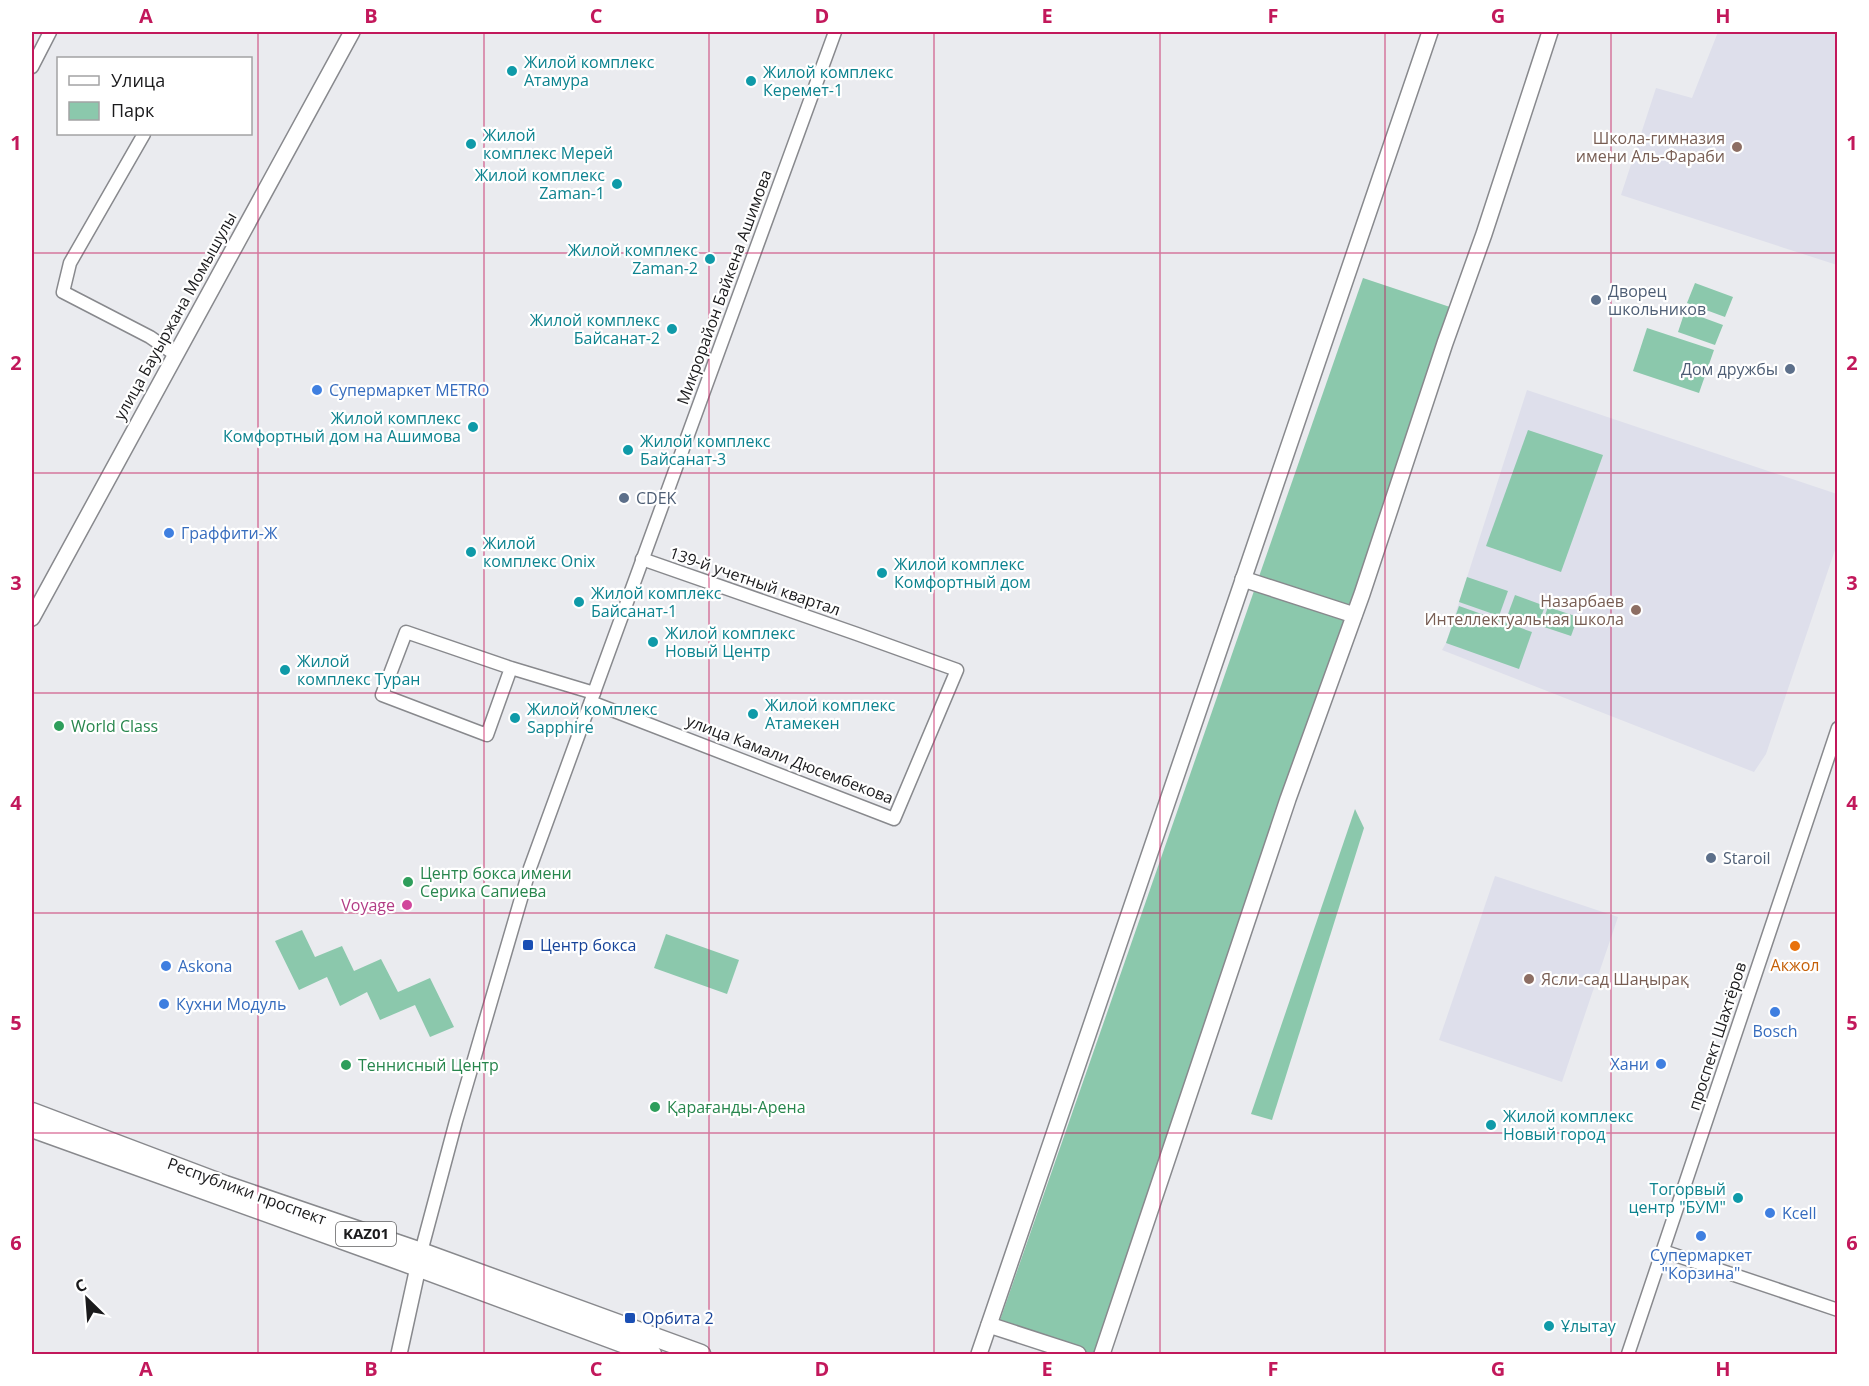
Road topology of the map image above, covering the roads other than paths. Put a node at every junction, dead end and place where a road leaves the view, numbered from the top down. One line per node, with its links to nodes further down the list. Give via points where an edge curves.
1 (50, 32): 6 (street)
2 (351, 32): 8 (main road, улица Бауыржана Момышулы)
3 (835, 32): 9 (street, Микрорайон Байкена Ашимова)
4 (1430, 32): 10 (main road)
5 (1550, 32): 11 (main road)
6 (32, 66)
7 (143, 135): 8 (street, via 70,262 63,292 150,337)
8 (176, 355): 12 (main road, улица Бауыржана Момышулы)
9 (642, 559): 13 (street, 139-й учетный квартал); 15 (street, Микрорайон Байкена Ашимова)
10 (1243, 579): 11 (main road); 22 (main road)
11 (1354, 615): 28 (main road)
12 (32, 618)
13 (857, 634): 15 (street, улица Камали Дюсембекова, via 957,670 894,819)
14 (511, 668): 14 (street, via 406,632 382,695 487,735); 15 (street)
15 (592, 698): 20 (street, Микрорайон Байкена Ашимова, via 522,892)
16 (1838, 728): 19 (street, проспект Шахтёров)
17 (32, 1112): 20 (highway, Республики проспект / KАZ01)
18 (32, 1128): 20 (highway, Республики проспект / KАZ01)
19 (1663, 1251): 21 (street); 29 (street, проспект Шахтёров)
20 (419, 1259): 23 (main road); 24 (highway, Республики проспект / KАZ01); 25 (highway, Республики проспект / KАZ01)
21 (1838, 1310)
22 (989, 1325): 26 (main road); 27 (main road)
23 (399, 1354)
24 (652, 1354)
25 (701, 1354)
26 (979, 1354)
27 (1078, 1354)
28 (1102, 1354)
29 (1628, 1354)

